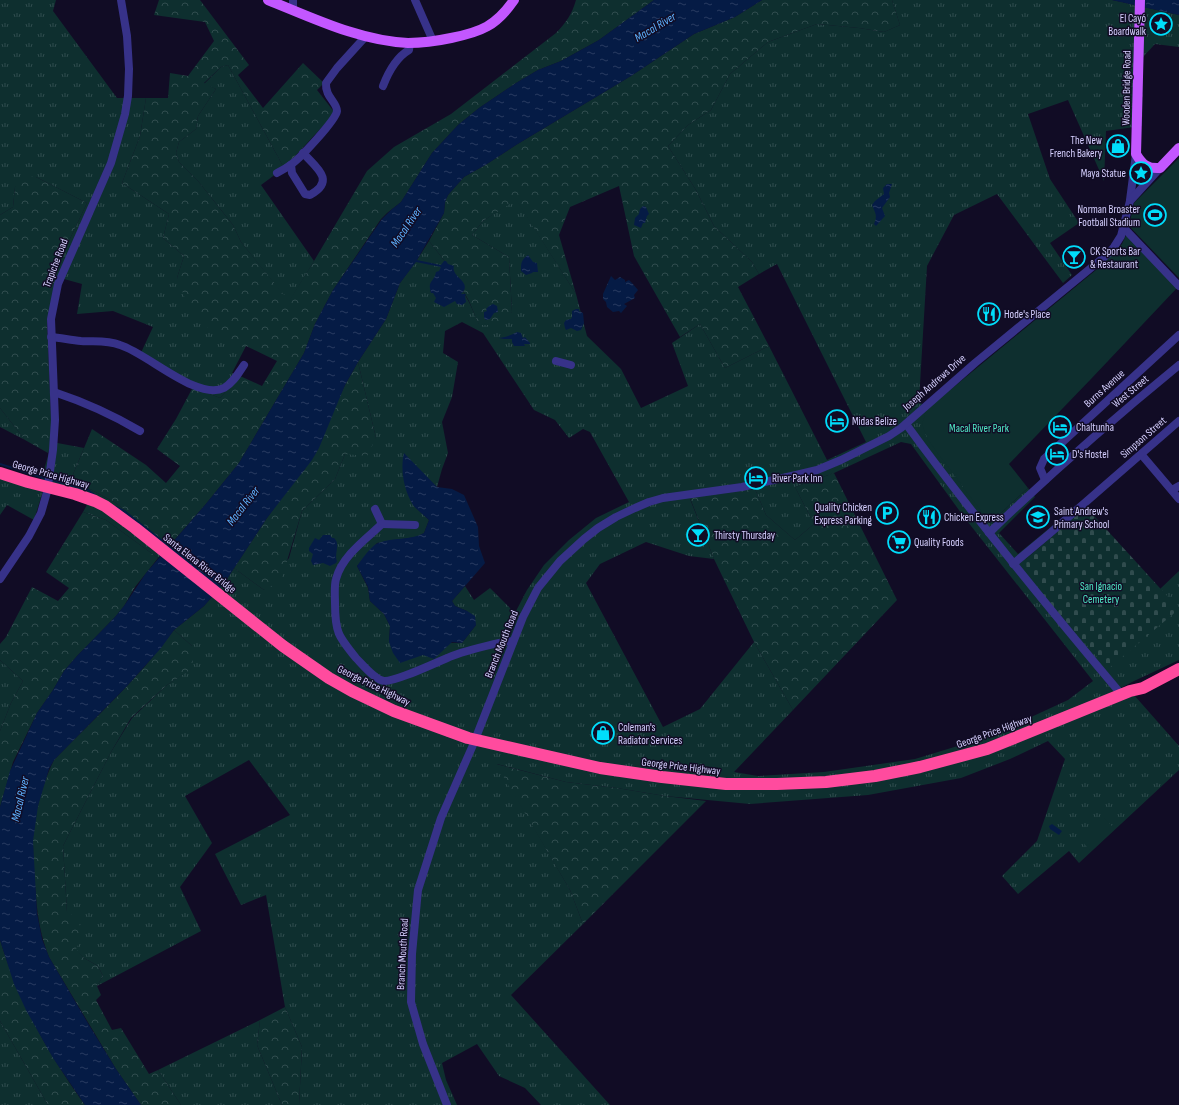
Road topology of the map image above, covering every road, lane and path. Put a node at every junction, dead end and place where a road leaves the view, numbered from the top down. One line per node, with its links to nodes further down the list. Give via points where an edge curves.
1 (121, 0): 21 (street, Trapiche Road, via 129,69 125,114 110,163 58,284 51,319)
2 (268, 0): 6 (main road)
3 (415, 0): 8 (street)
4 (514, 0): 8 (main road, via 501,17 488,27 470,34)
5 (1140, 0): 13 (main road, Wooden Bridge Road)
6 (293, 5): 7 (main road, via 339,28)
7 (366, 36): 9 (main road); 12 (street, via 326,83 326,93 337,112 328,126)
8 (434, 41): 9 (main road)
9 (410, 43): 10 (street, via 409,50 389,73)
10 (383, 86)
11 (1179, 148): 15 (main road, Joseph Andrews Drive)
12 (303, 153): 14 (street); 14 (street, via 322,174 321,188 310,195 305,194 292,173)
13 (1136, 154): 15 (main road, via 1145,166); 17 (street)
14 (291, 165): 16 (street)
15 (1160, 168): 17 (street, Joseph Andrews Drive)
16 (277, 173)
17 (1130, 201): 18 (street, Joseph Andrews Drive)
18 (1123, 227): 19 (street); 28 (street, Joseph Andrews Drive, via 1118,241 1103,258 975,363)
19 (1179, 286)
20 (1179, 335): 32 (street, Burns Avenue, via 1044,459 1040,468)
21 (51, 337): 23 (street, via 98,340 122,345 166,371 208,391 216,391 228,385); 26 (street, Trapiche Road)
22 (556, 361): 24 (street)
23 (244, 365)
24 (571, 365)
25 (1179, 365): 32 (street, West Street)
26 (54, 392): 29 (street, via 119,419); 33 (street, Trapiche Road, via 55,436)
27 (1179, 421): 30 (street, Simpson Street)
28 (906, 424): 40 (street, Joseph Andrews Drive); 44 (street, Branch Mouth Road, via 856,454 817,470 742,487 663,498 616,517 584,539 550,573 530,603)
29 (140, 432)
30 (1141, 454): 34 (street); 41 (street, Simpson Street)
31 (0, 473): 33 (highway, George Price Highway)
32 (1045, 480): 40 (street, West Street)
33 (47, 486): 39 (highway, George Price Highway, via 96,501); 42 (street, Trapiche Road, via 44,504 35,525)
34 (1175, 488): 35 (street)
35 (1179, 499)
36 (375, 509): 37 (street)
37 (382, 524): 38 (street); 44 (street, via 353,552 335,580 335,620 338,632 364,667 383,681 395,679 454,655 508,641)
38 (415, 525)
39 (135, 528): 43 (highway, Santa Elena River Bridge)
40 (989, 532): 41 (street, Joseph Andrews Drive)
41 (1013, 564): 47 (street, Joseph Andrews Drive)
42 (0, 579)
43 (249, 618): 48 (highway, George Price Highway, via 307,664 352,691 394,711)
44 (513, 642): 48 (street, Branch Mouth Road)
45 (1179, 662): 47 (highway)
46 (1179, 669): 47 (highway, via 1143,688)
47 (1126, 692): 48 (highway, George Price Highway, via 973,753 900,772 826,782 726,784 668,778 600,768)
48 (475, 740): 49 (street, Branch Mouth Road, via 440,818 418,890 412,954 411,1002 423,1044)
49 (447, 1105)

